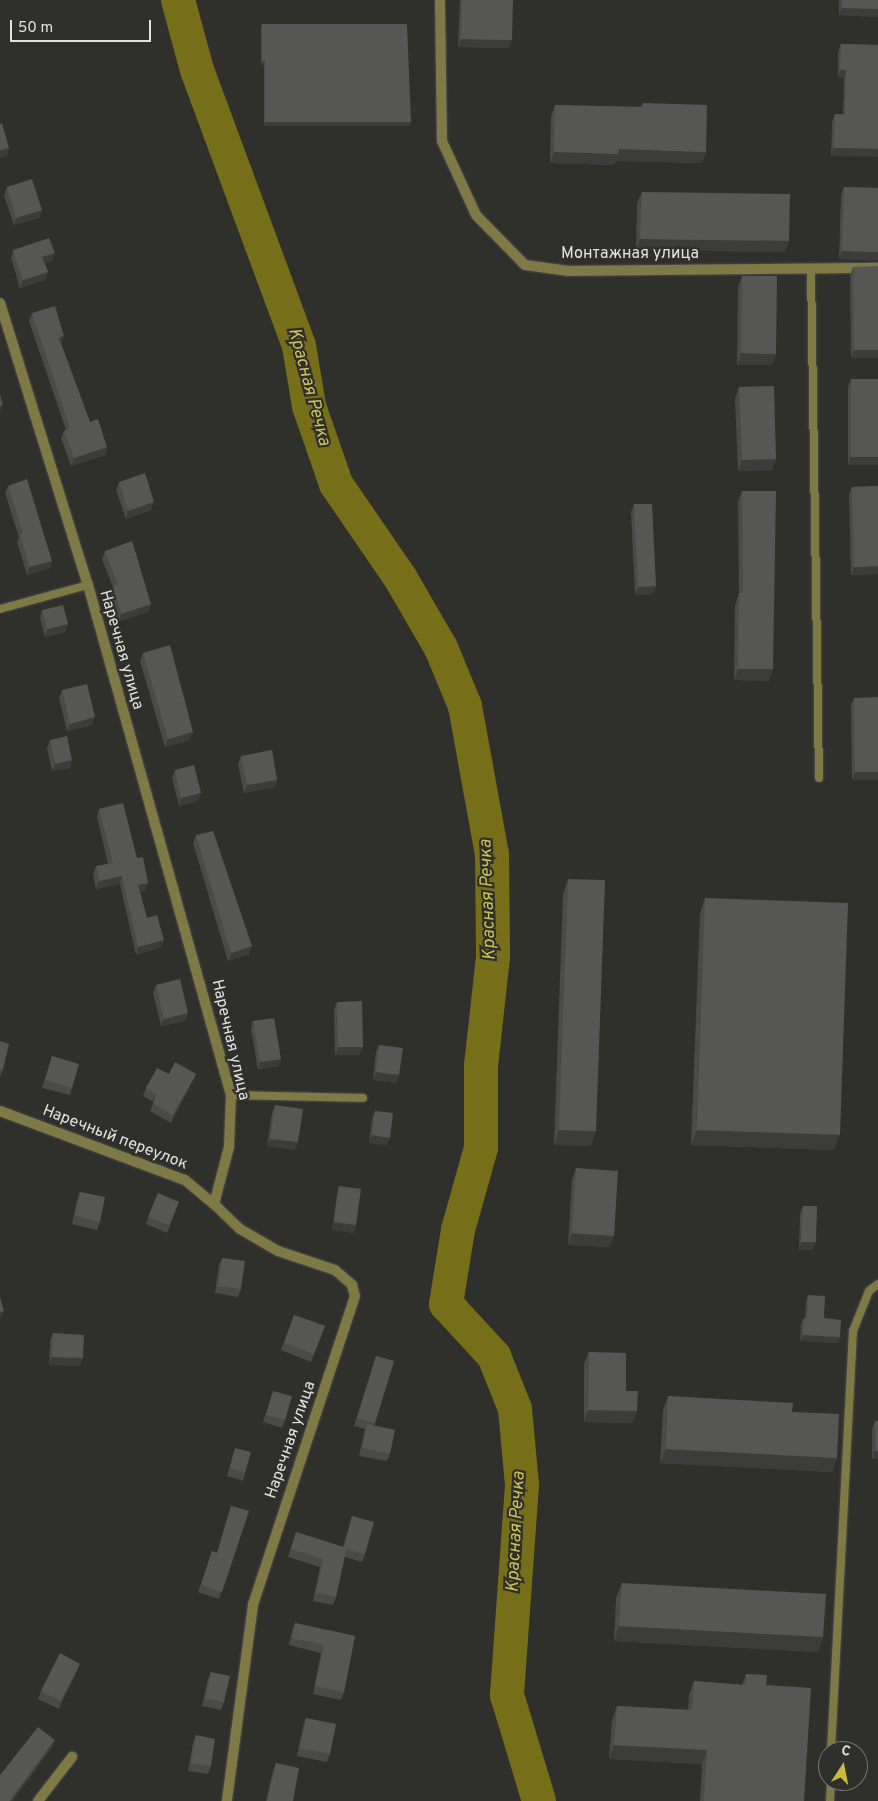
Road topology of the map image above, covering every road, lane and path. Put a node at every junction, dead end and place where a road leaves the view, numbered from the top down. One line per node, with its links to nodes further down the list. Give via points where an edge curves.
1 (440, 0): 2 (street, Монтажная улица, via 442,141 476,215 525,264 569,271)
2 (811, 268): 3 (street, Монтажная улица); 7 (lane)
3 (878, 268)
4 (0, 303): 5 (street, Наречная улица)
5 (88, 585): 6 (lane); 8 (street, Наречная улица)
6 (0, 609)
7 (819, 778)
8 (231, 1095): 9 (lane); 11 (street, Наречная улица, via 229,1147)
9 (363, 1098)
10 (0, 1110): 11 (street, Наречный переулок, via 185,1180)
11 (214, 1204): 16 (street, Наречная улица, via 240,1229 278,1251 335,1270 352,1285 354,1296 253,1605)
12 (878, 1284): 13 (lane, via 869,1291 853,1331)
13 (832, 1741)
14 (72, 1757): 15 (street)
15 (38, 1801)
16 (227, 1801)

